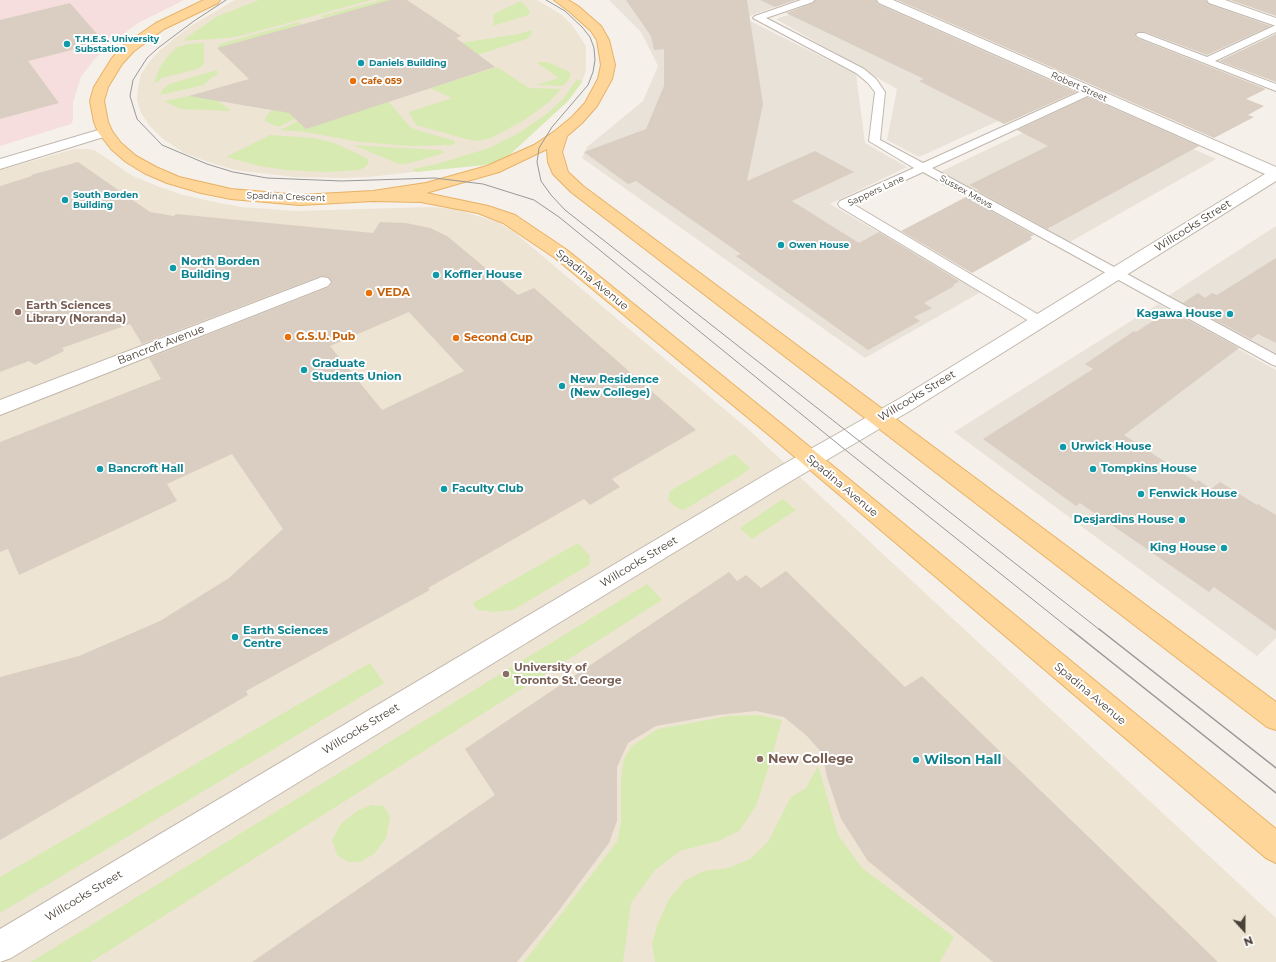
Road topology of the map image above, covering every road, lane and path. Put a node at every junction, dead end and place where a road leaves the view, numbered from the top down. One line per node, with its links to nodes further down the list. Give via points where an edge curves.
1 (214, 0): 6 (main road, Spadina Crescent)
2 (560, 0): 14 (main road, via 574,8 596,29 603,40 608,65 600,92 577,120)
3 (810, 0): 16 (lane, Sussex Mews, via 758,18 860,71 872,81 880,92 874,141)
4 (883, 0): 12 (street, Robert Street)
5 (1212, 0): 7 (street)
6 (203, 3): 13 (main road, Spadina Crescent, via 160,26 138,41 117,61 101,87 97,101)
7 (1276, 22)
8 (1276, 28): 10 (lane)
9 (1141, 35): 10 (lane)
10 (1207, 61): 11 (lane)
11 (1276, 88)
12 (1090, 91): 16 (lane, Sappers Lane); 17 (street, Robert Street)
13 (105, 132): 15 (street); 18 (main road, Spadina Crescent, via 131,159 173,180 201,188 231,194 286,199)
14 (560, 134): 18 (main road, via 518,159 474,176 428,188); 24 (main road, via 554,152 561,174 569,182)
15 (0, 164)
16 (924, 168): 19 (lane, Sussex Mews); 21 (lane, Sappers Lane, via 844,204)
17 (1276, 174): 19 (street, Willcocks Street)
18 (373, 196): 25 (main road, Spadina Avenue, via 442,200 482,209 509,219 561,254)
19 (1117, 274): 21 (street, Willcocks Street); 22 (lane, Sussex Mews)
20 (322, 282): 23 (street, Bancroft Avenue)
21 (1039, 321): 24 (street, Willcocks Street)
22 (1276, 361)
23 (0, 408)
24 (880, 419): 25 (street, Willcocks Street); 26 (main road)
25 (811, 460): 27 (main road, Spadina Avenue); 28 (street, Willcocks Street)
26 (1276, 718)
27 (1276, 848)
28 (0, 947)

